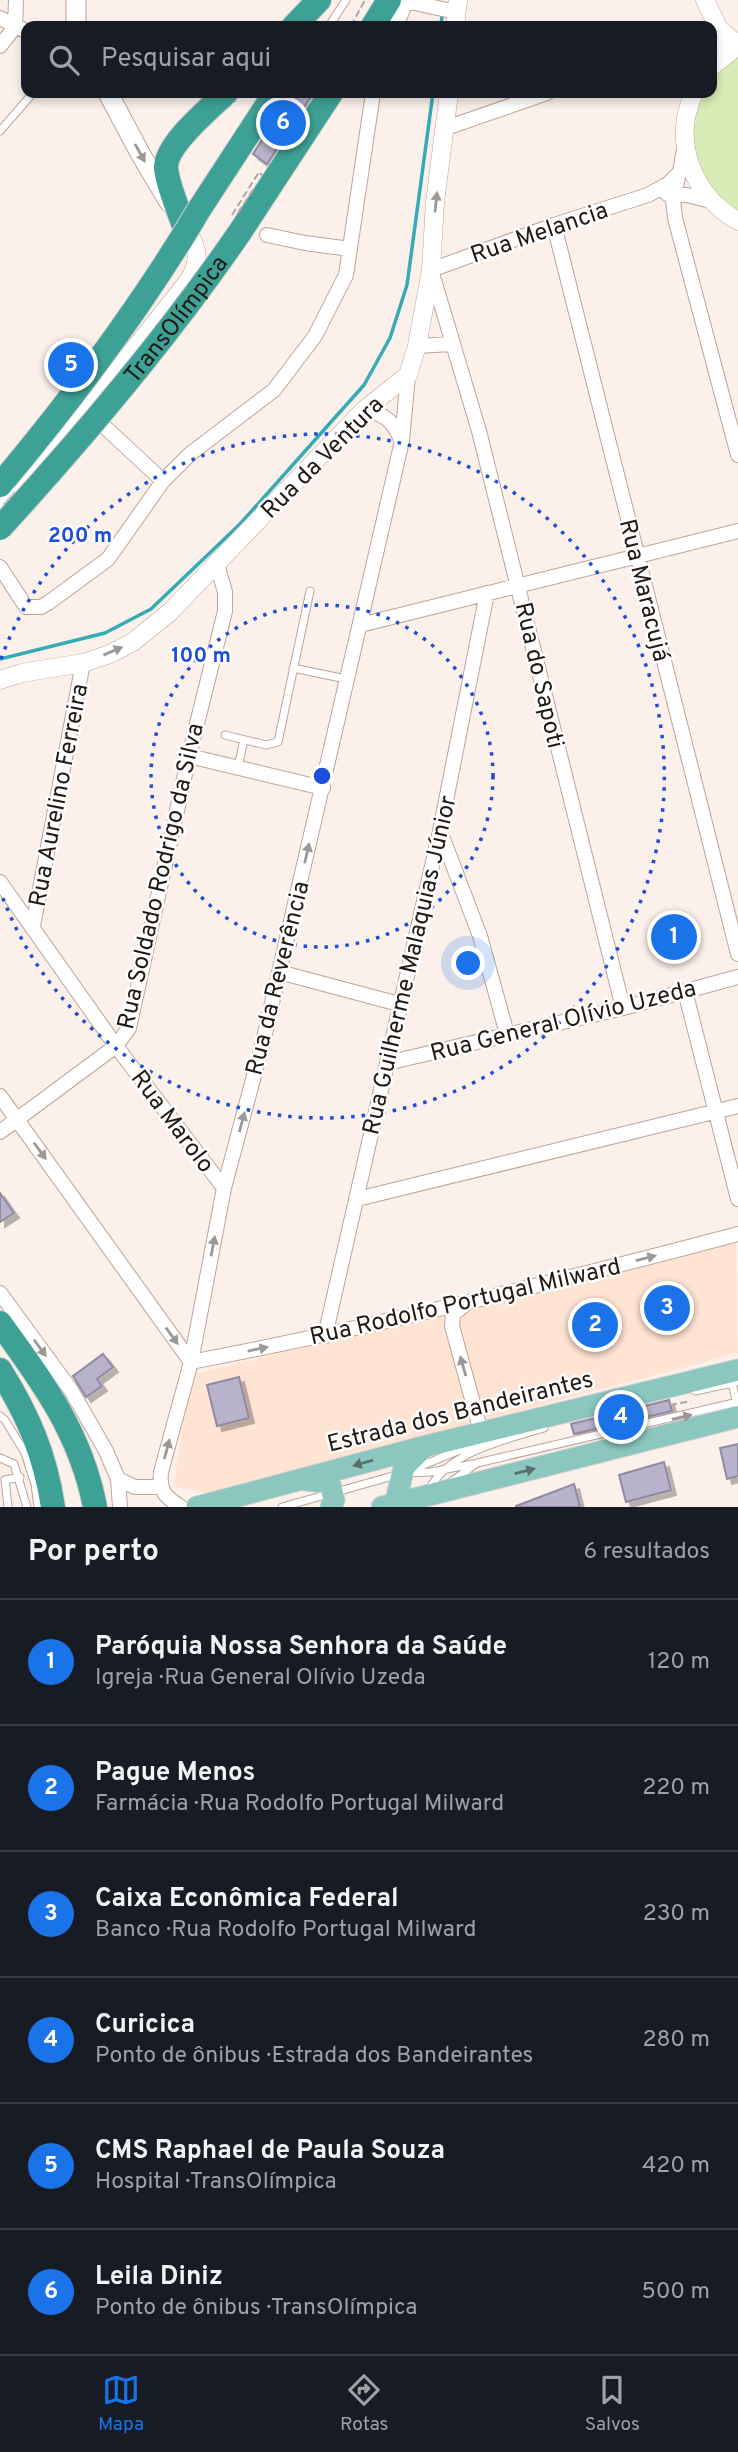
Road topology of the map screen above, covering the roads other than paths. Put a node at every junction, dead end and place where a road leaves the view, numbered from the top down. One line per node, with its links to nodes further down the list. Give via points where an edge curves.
1 (16, 0): 12 (street)
2 (76, 0): 7 (main road)
3 (335, 1): 8 (highway); 9 (highway); 10 (lane)
4 (383, 11): 5 (street)
5 (456, 13)
6 (0, 19): 12 (street)
7 (76, 21)
8 (303, 21)
9 (321, 21)
10 (330, 21)
11 (717, 26): 15 (street)
12 (20, 29): 14 (street)
13 (717, 42): 15 (street)
14 (0, 46)
15 (737, 46): 16 (street)
16 (717, 61)
17 (29, 98): 27 (lane)
18 (111, 98): 35 (main road, one-way to 35, via 141,155)
19 (221, 98): 35 (highway, via 167,159 169,178)
20 (327, 98): 52 (highway, TransOlímpica, bridge, via 233,225 202,287 103,412)
21 (372, 98): 37 (street)
22 (449, 98): 26 (street)
23 (533, 98): 26 (street)
24 (692, 98): 28 (street)
25 (274, 102): 35 (highway, TransOlímpica)
26 (446, 128): 38 (street, one-way to 26)
27 (0, 131)
28 (684, 137): 29 (street); 32 (street, via 692,171)
29 (680, 172): 30 (street); 31 (street, Rua Melancia)
30 (681, 194): 31 (street, Rua Melancia); 32 (street, Rua Melancia); 47 (street, via 673,208 676,223)
31 (648, 195): 34 (street, Rua Melancia)
32 (711, 201): 33 (street)
33 (738, 221)
34 (554, 225): 38 (street, Rua Melancia); 54 (street, Rua Maracujá)
35 (193, 227): 49 (highway, TransOlímpica, bridge, via 82,384); 51 (street, via 198,254 189,280)
36 (267, 235): 37 (street)
37 (350, 249): 48 (street, via 336,299 283,381)
38 (431, 270): 40 (street, Rua do Sapoti); 41 (street)
39 (201, 271): 51 (lane, TransOlímpica, via 135,360)
40 (452, 344): 41 (street); 57 (street, Rua do Sapoti)
41 (416, 346): 42 (street)
42 (408, 375): 44 (street, Rua da Ventura); 46 (street, Rua da Reverência)
43 (92, 387): 50 (lane, TransOlímpica, bridge)
44 (363, 410): 46 (street, via 392,422); 55 (street, Rua da Ventura)
45 (107, 429): 48 (street)
46 (402, 441): 60 (street, Rua da Reverência)
47 (738, 455)
48 (163, 481): 56 (street, via 108,559 48,604 26,607)
49 (0, 485)
50 (0, 502)
51 (0, 511)
52 (0, 528)
53 (738, 531): 54 (street)
54 (637, 557): 57 (street); 73 (street, Rua Maracujá)
55 (217, 564): 61 (street, Rua da Ventura, one-way to 55, via 133,642); 67 (street, Rua Soldado Rodrigo da Silva, via 225,611)
56 (0, 568)
57 (518, 585): 59 (street); 78 (street, Rua do Sapoti)
58 (310, 591): 62 (lane)
59 (487, 593): 60 (street); 70 (street, Rua Guilherme Malaquias Júnior)
60 (360, 625): 63 (street, Rua da Reverência)
61 (83, 663): 64 (street, Rua da Ventura); 72 (street, Rua Aurelino Ferreira)
62 (293, 668): 63 (lane); 66 (lane, via 278,741 266,745)
63 (347, 679): 69 (street, Rua da Reverência)
64 (0, 680)
65 (225, 736): 66 (lane)
66 (244, 740): 68 (lane)
67 (189, 756): 68 (street); 80 (street, Rua Soldado Rodrigo da Silva, via 129,1028)
68 (238, 767): 69 (street)
69 (323, 788): 74 (street, Rua da Reverência, one-way to 69)
70 (440, 831): 77 (street, Rua Guilherme Malaquias Júnior); 79 (street, via 480,936)
71 (0, 882): 72 (street, Rua Marolo)
72 (33, 926): 80 (street, Rua Marolo)
73 (738, 954)
74 (279, 972): 77 (street); 87 (street, Rua da Reverência, one-way to 74)
75 (738, 977): 76 (street, Rua General Olívio Uzeda)
76 (685, 991): 78 (street, Rua General Olívio Uzeda); 84 (street)
77 (399, 1004): 81 (street, Rua Guilherme Malaquias Júnior)
78 (623, 1008): 79 (street, Rua General Olívio Uzeda)
79 (507, 1034): 81 (street, Rua General Olívio Uzeda)
80 (116, 1046): 85 (street, Rua Soldado Rodrigo da Silva); 87 (street, Rua Marolo)
81 (387, 1063): 88 (street, Rua Guilherme Malaquias Júnior)
82 (0, 1096): 85 (street)
83 (738, 1106): 84 (street)
84 (716, 1112): 88 (street); 89 (street)
85 (17, 1119): 86 (street, Rua Soldado Rodrigo da Silva); 96 (street, one-way to 96)
86 (0, 1132)
87 (224, 1188): 96 (street, Rua da Reverência, one-way to 87)
88 (357, 1199): 94 (street, Rua Guilherme Malaquias Júnior)
89 (738, 1199)
90 (738, 1234): 92 (street, Rua Rodolfo Portugal Milward, one-way to 90)
91 (0, 1293): 112 (street, one-way to 112, via 71,1390)
92 (467, 1303): 94 (street, Rua Rodolfo Portugal Milward); 104 (street, one-way to 92, via 452,1326 453,1314)
93 (0, 1323): 117 (highway, via 71,1429)
94 (325, 1336): 96 (street, Rua Rodolfo Portugal Milward, one-way to 94)
95 (1, 1357): 99 (lane)
96 (191, 1362): 114 (street, Rua da Reverência, one-way to 96, via 161,1472)
97 (0, 1370): 122 (highway, via 20,1402 45,1461)
98 (736, 1378): 100 (lane); 101 (lane); 104 (main road, Estrada dos Bandeirantes)
99 (23, 1391)
100 (738, 1407): 108 (lane, one-way to 100); 116 (main road, one-way to 100)
101 (595, 1414)
102 (0, 1416): 121 (lane, via 25,1453)
103 (547, 1427): 105 (lane)
104 (481, 1432): 106 (main road, Estrada dos Bandeirantes)
105 (507, 1438): 109 (lane); 110 (lane, via 455,1452)
106 (426, 1446): 110 (main road); 113 (main road, Estrada dos Bandeirantes, one-way to 113)
107 (0, 1458): 111 (lane, via 15,1464)
108 (477, 1463): 109 (lane); 116 (lane, via 452,1481)
109 (445, 1469): 110 (lane); 116 (lane, via 431,1486)
110 (403, 1474): 115 (lane); 118 (main road)
111 (20, 1477): 119 (lane, via 5,1480); 120 (lane)
112 (118, 1479): 114 (street, via 135,1487); 123 (street)
113 (299, 1480): 115 (main road, via 325,1482); 125 (main road, Estrada dos Bandeirantes)
114 (161, 1487): 124 (street, via 163,1494)
115 (332, 1499): 126 (lane)
116 (438, 1499): 118 (main road)
117 (94, 1500)
118 (391, 1506)
119 (8, 1507)
120 (27, 1507)
121 (38, 1507)
122 (53, 1507)
123 (120, 1507)
124 (181, 1507)
125 (197, 1507)
126 (282, 1507)

